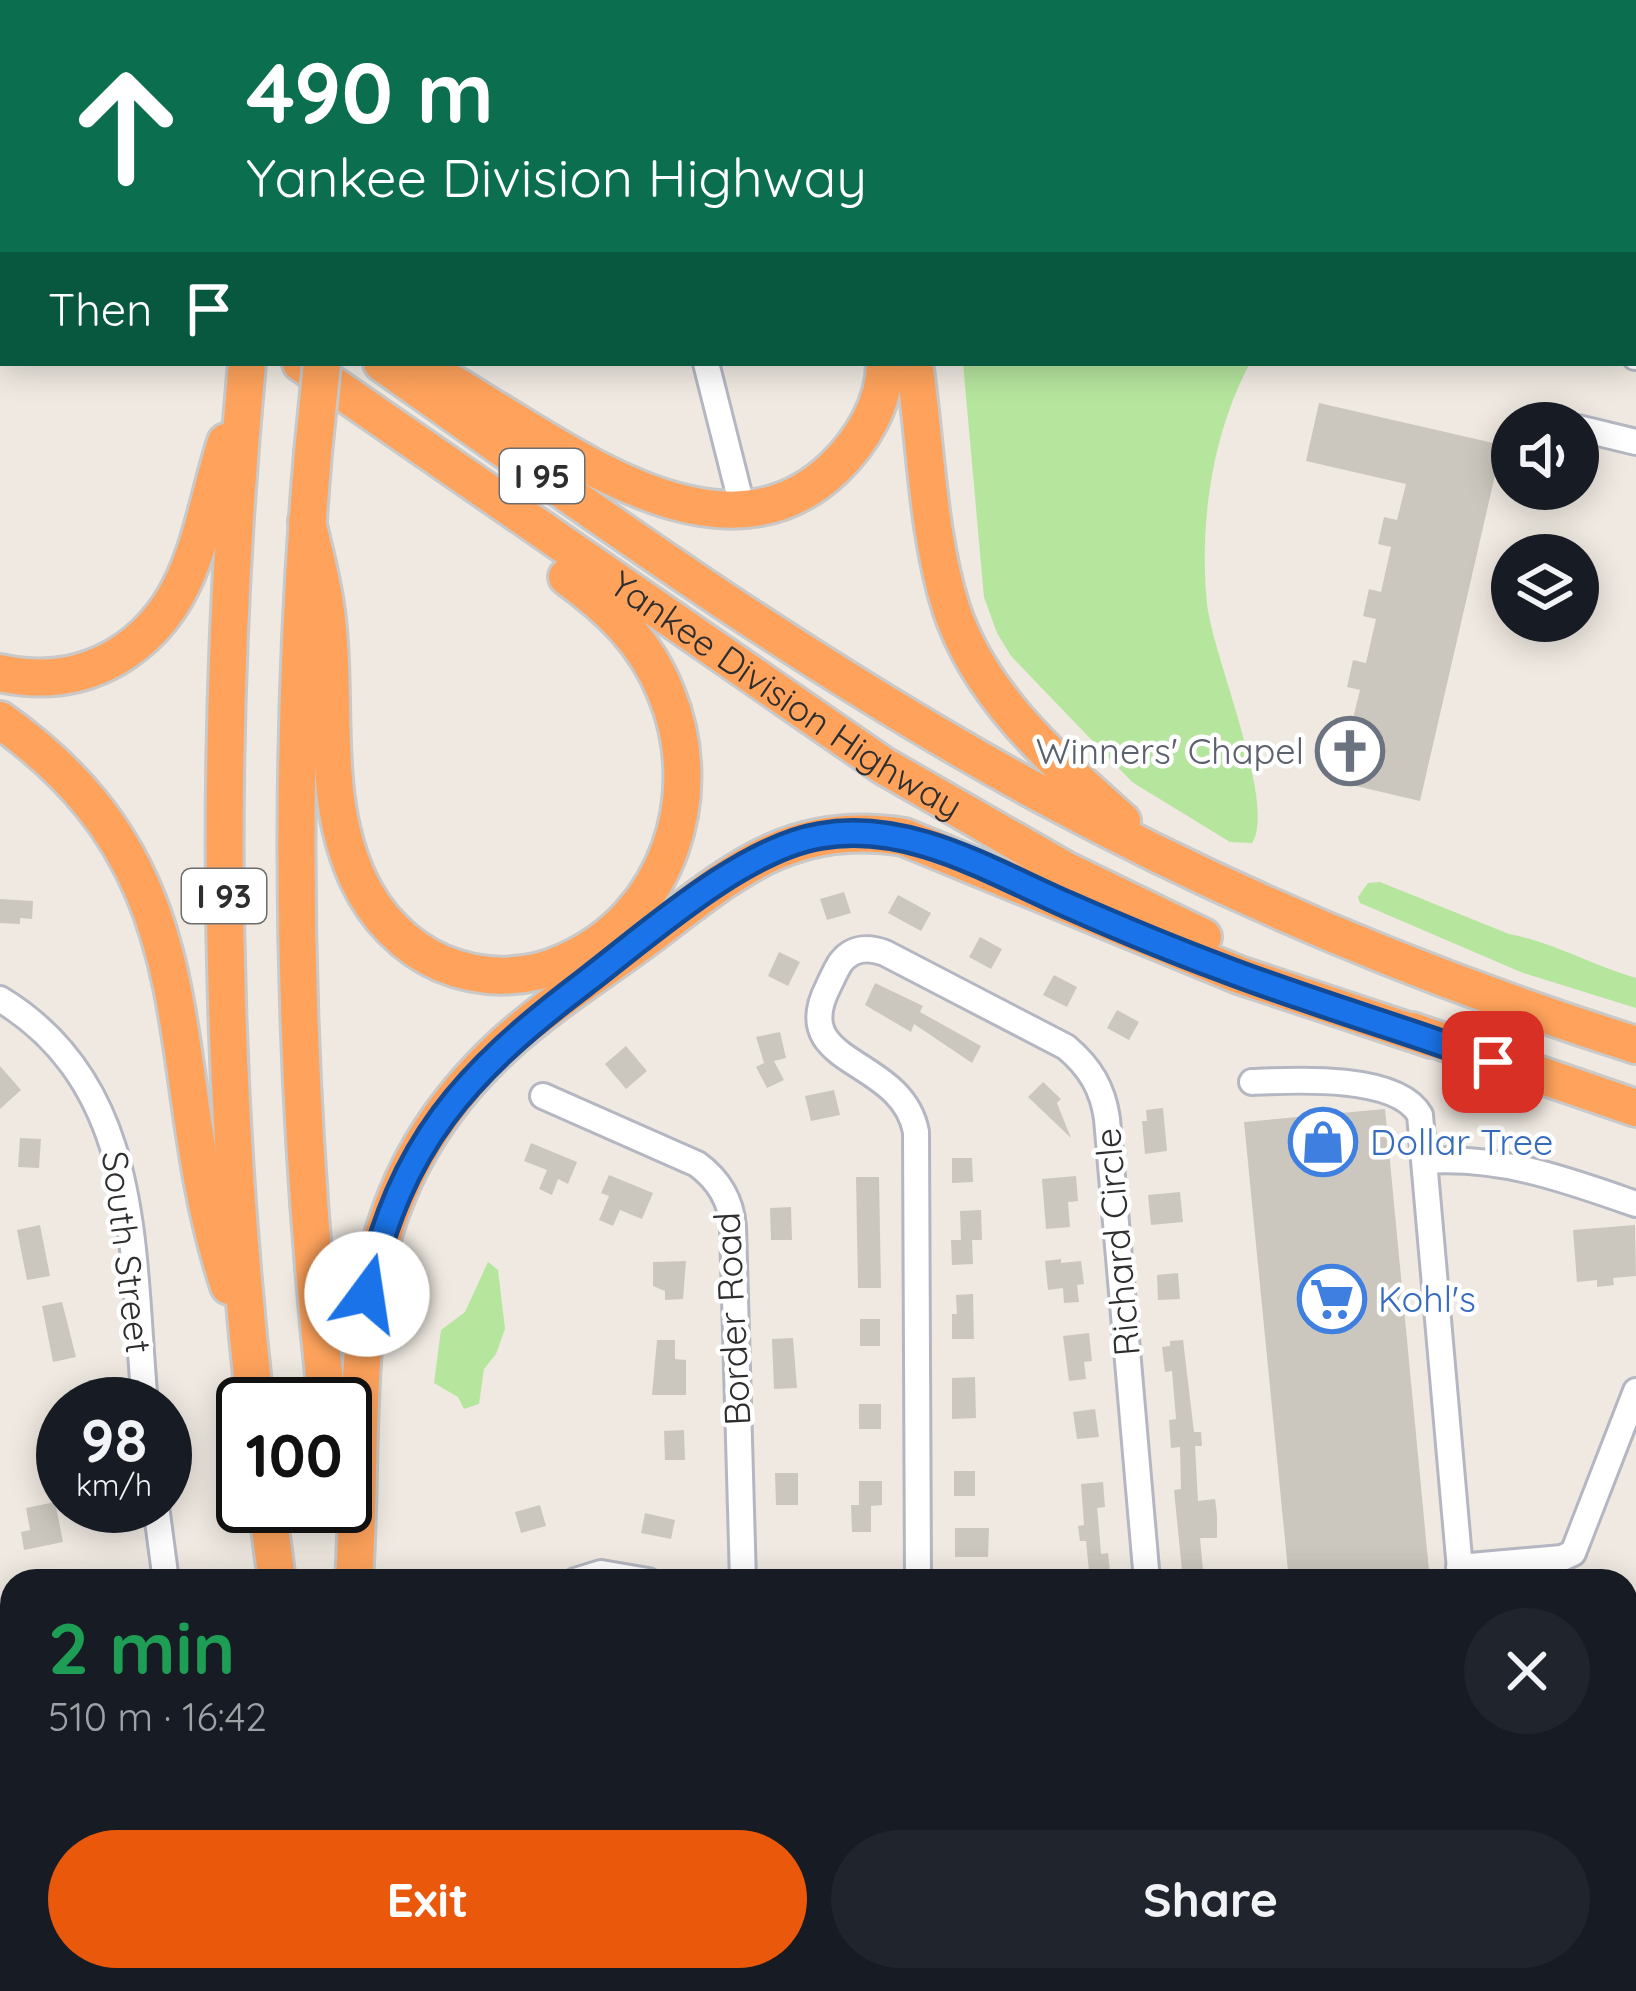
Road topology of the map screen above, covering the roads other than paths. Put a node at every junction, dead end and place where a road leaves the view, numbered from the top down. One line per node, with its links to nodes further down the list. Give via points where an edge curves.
1 (306, 366): 11 (highway, Yankee Division Highway / I 95)
2 (322, 366): 13 (highway, I 93, bridge)
3 (386, 366): 16 (highway, Yankee Division Highway / I 95, via 815,659 984,762)
4 (416, 366): 12 (highway, via 659,496 698,509)
5 (707, 366): 12 (street)
6 (885, 366): 12 (highway, via 866,428 841,461 792,497)
7 (914, 366): 16 (highway, via 941,563 965,642 1022,726)
8 (246, 375): 14 (highway, via 197,553 162,620 88,671 46,678); 25 (highway, I 93, via 228,630 224,897)
9 (1599, 433): 10 (street)
10 (1636, 442)
11 (455, 472): 13 (highway, via 543,560 624,624 657,674 678,733 681,807 666,862 629,920 557,966 501,976 446,965 408,943 370,901 339,815 327,620); 18 (highway, Yankee Division Highway / I 95, via 940,800 1128,902)
12 (743, 510)
13 (307, 521): 28 (highway, I 93, via 297,956)
14 (0, 673)
15 (0, 720): 25 (highway, via 84,792 148,896 180,1029 211,1232)
16 (1160, 855): 19 (highway, Yankee Division Highway / I 95, via 1403,963)
17 (0, 999): 26 (street, South Street, via 70,1063 111,1133 125,1188)
18 (1432, 1039): 22 (highway, Yankee Division Highway / I 95); 36 (highway, via 1239,975 904,837 818,836 756,858 517,1034 453,1101 411,1165 381,1240 362,1330)
19 (1636, 1045)
20 (1252, 1082): 23 (street, via 1342,1080 1406,1100 1420,1114)
21 (543, 1096): 37 (street, Border Road, via 697,1164 730,1206)
22 (1636, 1108)
23 (1425, 1161): 24 (street, via 1520,1167); 40 (street)
24 (1636, 1204)
25 (248, 1346): 27 (highway, I 93)
26 (142, 1377)
27 (251, 1377)
28 (325, 1377)
29 (1636, 1391): 41 (street, via 1573,1553)
30 (160, 1533): 33 (street)
31 (271, 1533): 34 (highway)
32 (344, 1533): 35 (highway)
33 (164, 1569)
34 (275, 1569)
35 (350, 1569)
36 (353, 1569)
37 (743, 1569)
38 (918, 1569): 39 (street, Richard Circle, via 916,1132 895,1089 829,1045 816,1022 840,964 867,949 1066,1047 1096,1082 1107,1119)
39 (1146, 1569)
40 (1460, 1569)
41 (1492, 1569)

